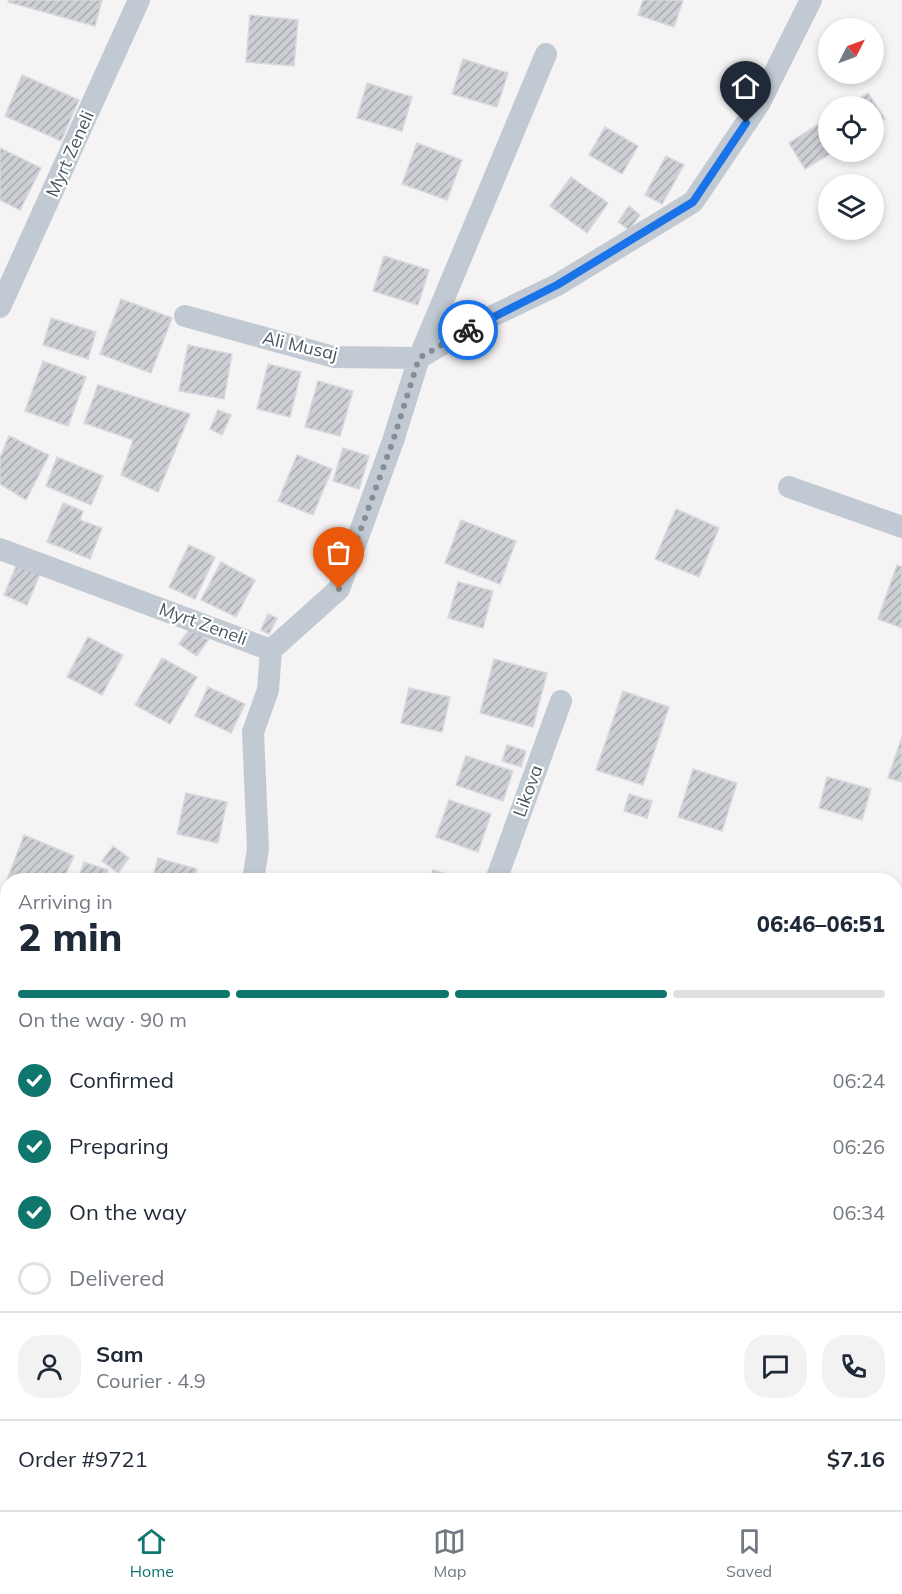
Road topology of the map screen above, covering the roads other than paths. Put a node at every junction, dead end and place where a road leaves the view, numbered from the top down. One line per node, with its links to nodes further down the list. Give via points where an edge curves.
1 (140, 0): 4 (street, Myrt Zeneli)
2 (811, 0): 6 (street, via 759,104 693,202 557,285 480,322)
3 (546, 54): 6 (street)
4 (0, 307)
5 (185, 316): 6 (street, Ali Musaj, via 334,357)
6 (419, 358): 10 (street, via 339,589)
7 (789, 487): 8 (street)
8 (902, 527)
9 (0, 549): 10 (street, Myrt Zeneli)
10 (271, 650): 12 (street, via 268,690 253,732 258,849)
11 (561, 701): 13 (street, Likova)
12 (254, 873)
13 (499, 873)

